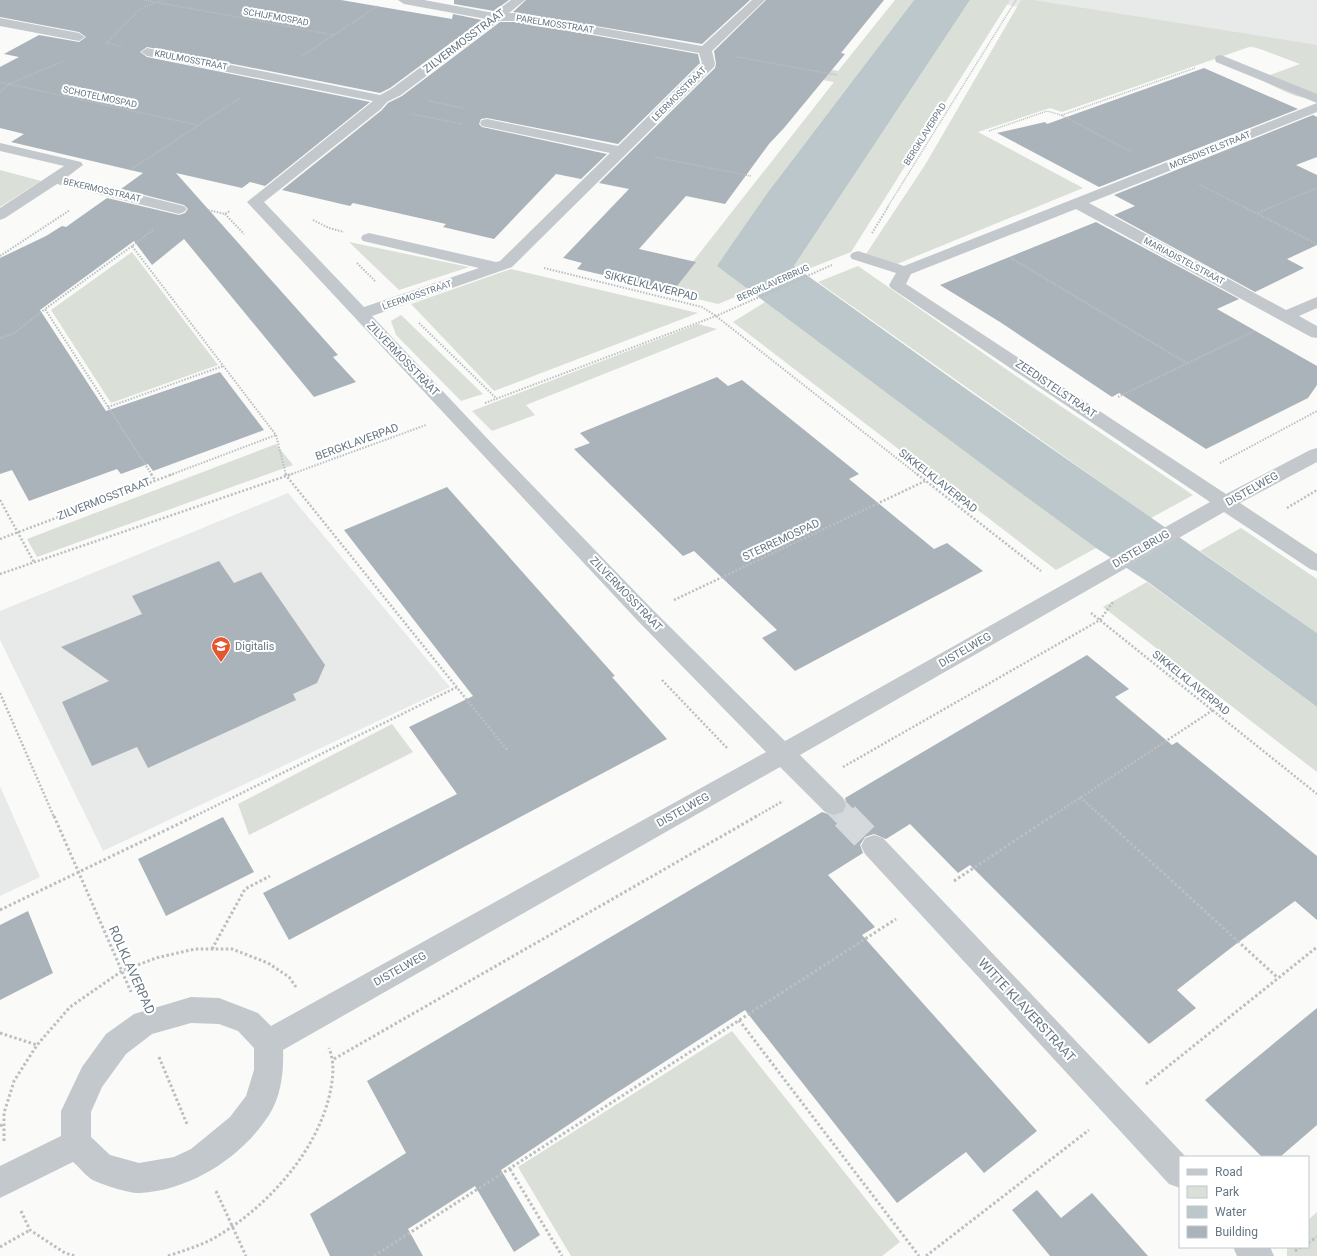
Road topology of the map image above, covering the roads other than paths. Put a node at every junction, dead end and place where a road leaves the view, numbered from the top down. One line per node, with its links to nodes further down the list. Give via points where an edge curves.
1 (404, 0): 4 (street, PARELMOSSTRAAT)
2 (519, 0): 4 (street, ZILVERMOSSTRAAT)
3 (759, 0): 7 (street, LEERMOSSTRAAT)
4 (497, 17): 7 (street, PARELMOSSTRAAT, via 520,17); 10 (street, ZILVERMOSSTRAAT)
5 (0, 22): 6 (street)
6 (78, 37)
7 (705, 50): 15 (street, LEERMOSSTRAAT, via 710,64)
8 (147, 52): 10 (street, KRULMOSSTRAAT)
9 (1221, 59): 11 (street)
10 (385, 99): 25 (street, ZILVERMOSSTRAAT, via 254,202)
11 (1317, 99)
12 (1317, 107): 17 (street, MOESDISTELSTRAAT)
13 (487, 123): 15 (street)
14 (0, 147): 16 (street, BEKERMOSSTRAAT, via 76,165)
15 (621, 151): 22 (street, LEERMOSSTRAAT)
16 (55, 179): 18 (street, BEKERMOSSTRAAT); 19 (street)
17 (1077, 203): 23 (street); 26 (street, MARIADISTELSTRAAT)
18 (179, 209)
19 (0, 215)
20 (369, 238): 22 (street)
21 (858, 256): 23 (street)
22 (504, 263): 25 (street, LEERMOSSTRAAT)
23 (905, 271): 29 (street, ZEEDISTELSTRAAT, via 897,285)
24 (1317, 302): 26 (street)
25 (360, 314): 33 (street, ZILVERMOSSTRAAT, via 644,614)
26 (1286, 316): 27 (street, MARIADISTELSTRAAT)
27 (1317, 333)
28 (1317, 454): 29 (street, DISTELWEG)
29 (1227, 503): 30 (street, DISTELWEG); 31 (street, ZEEDISTELSTRAAT)
30 (1187, 523): 32 (street, DISTELBRUG)
31 (1317, 564)
32 (1096, 575): 33 (street, DISTELWEG)
33 (784, 754): 34 (street); 36 (street, DISTELWEG)
34 (834, 805)
35 (874, 846): 38 (street, WITTE KLAVERSTRAAT)
36 (268, 1043): 37 (street, via 269,1070 259,1104 241,1127 202,1160 174,1172 138,1178 102,1168); 37 (street, via 248,1022 219,1011 191,1010 144,1023 116,1044 92,1076 76,1111)
37 (76, 1144): 39 (street)
38 (1179, 1172)
39 (5, 1181)
40 (1250, 1248): 41 (street)
41 (1258, 1256)

